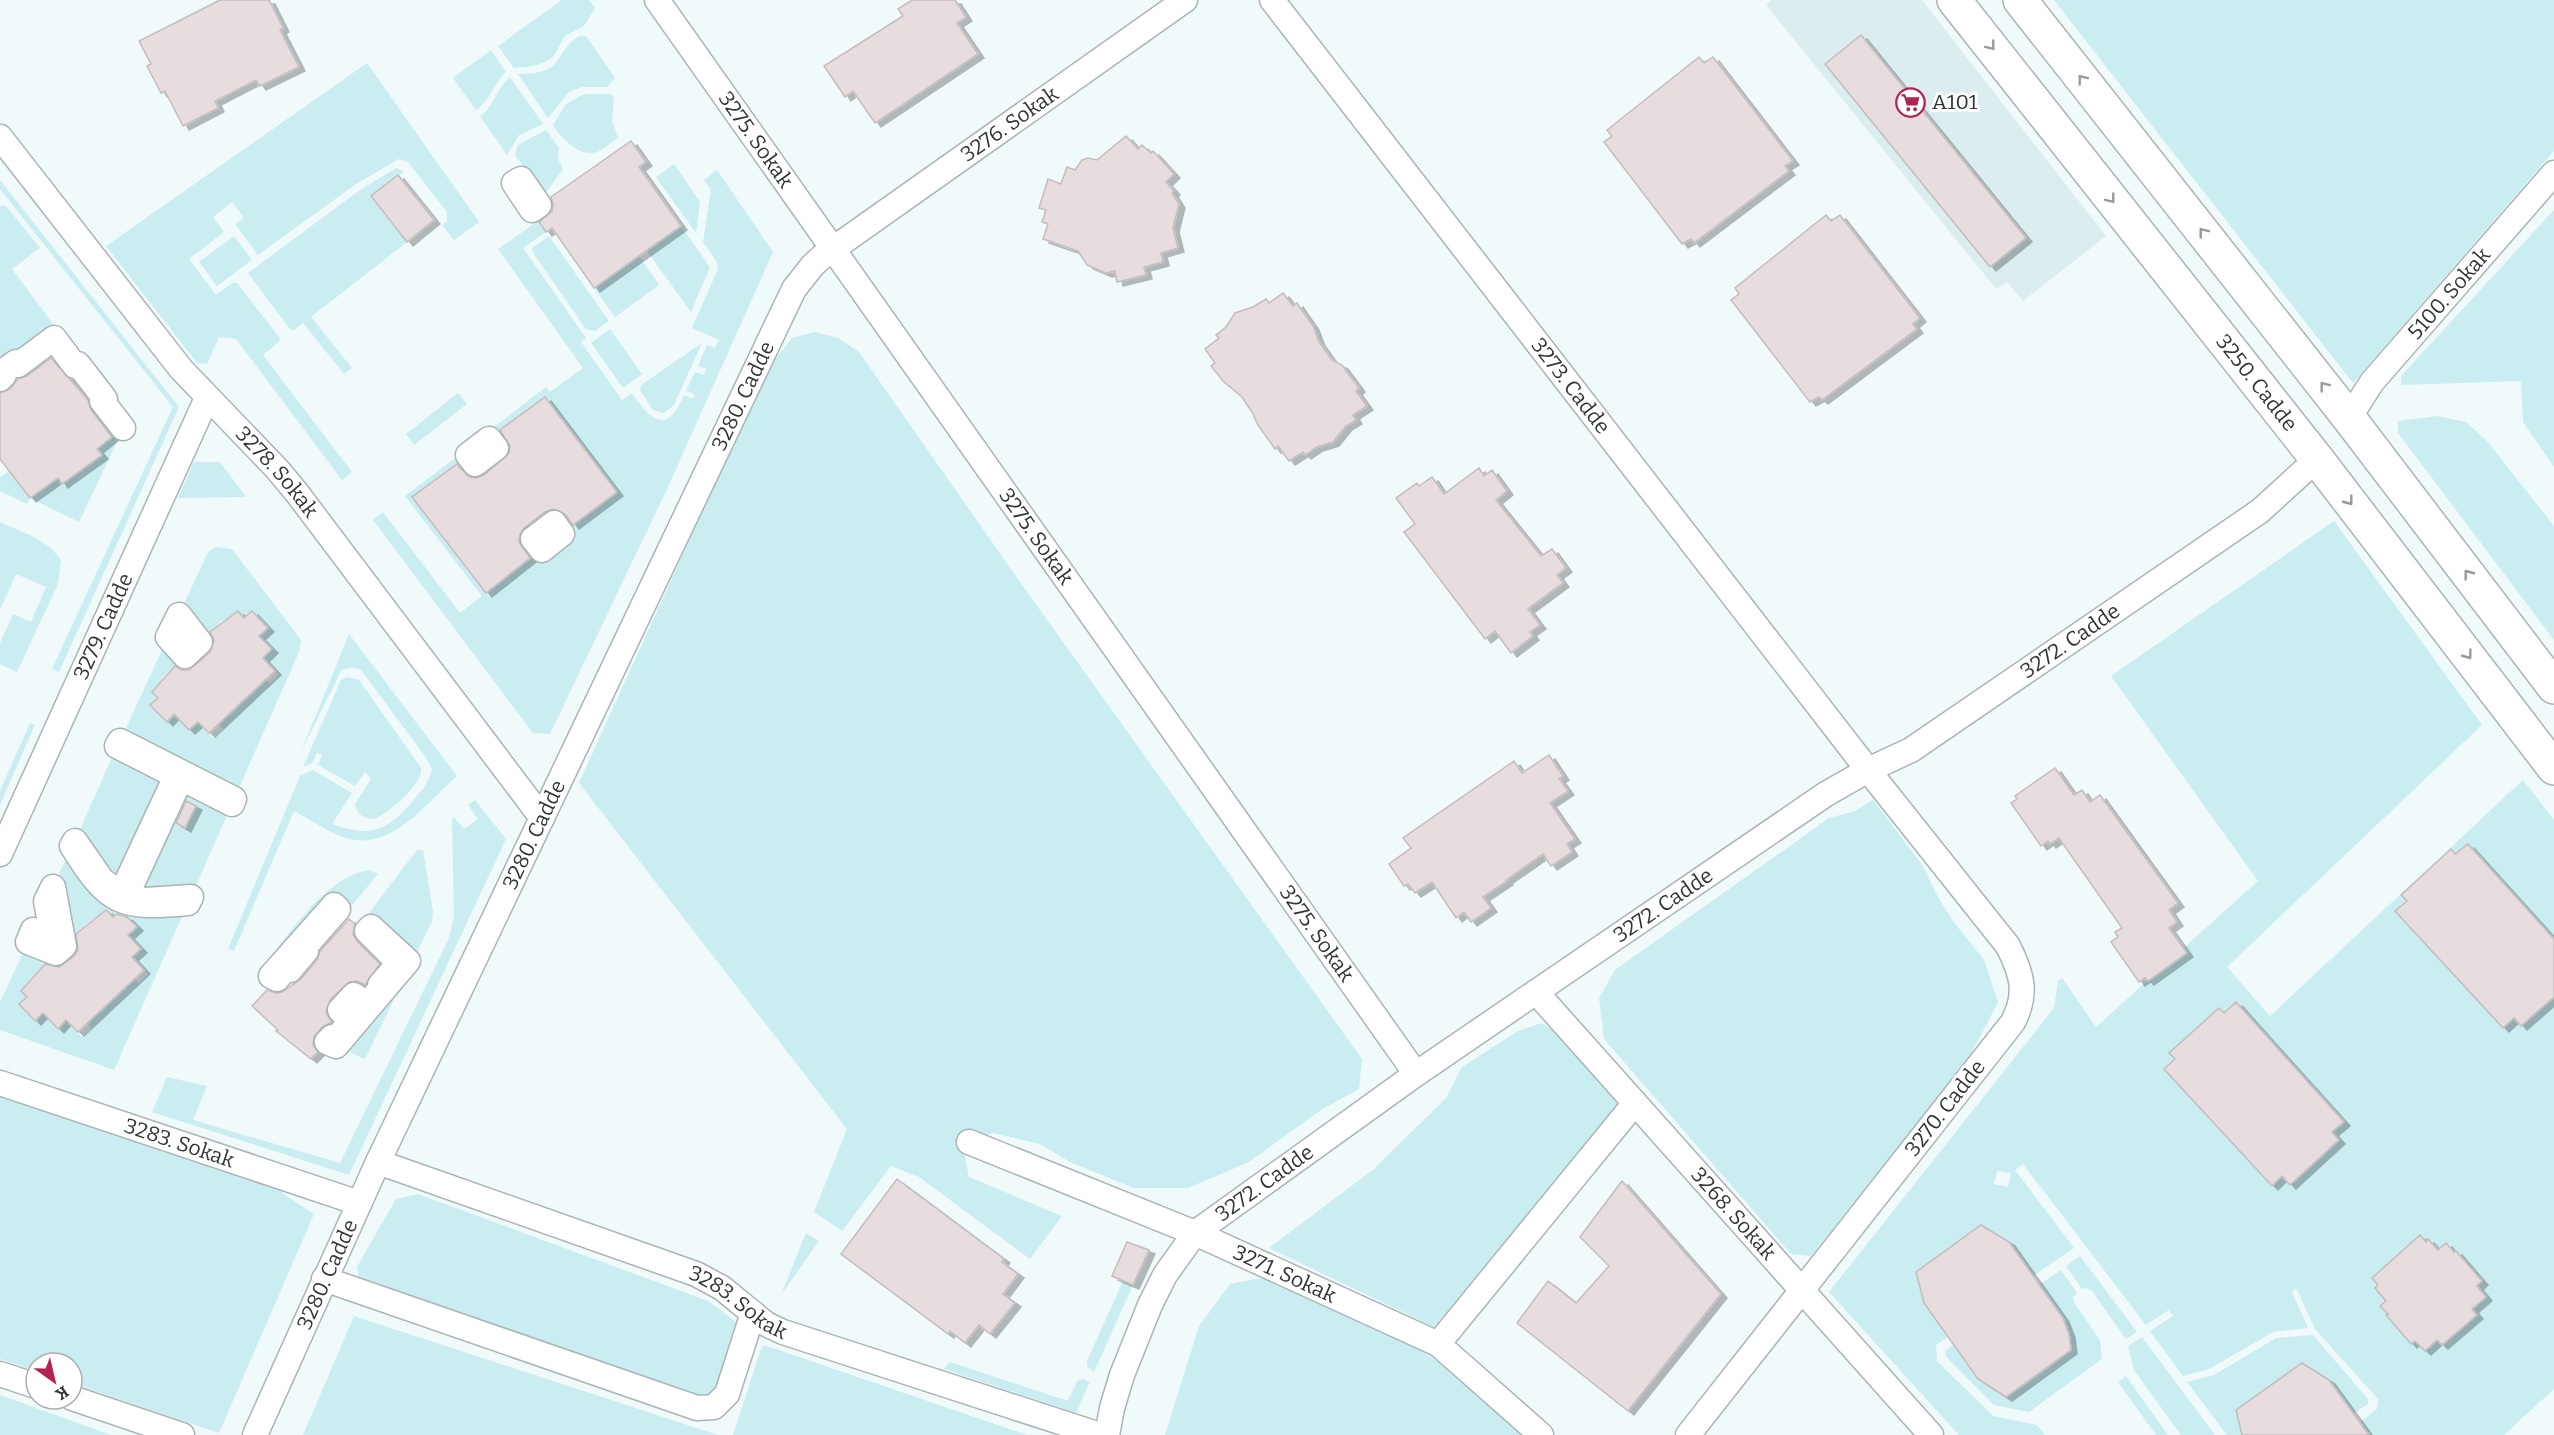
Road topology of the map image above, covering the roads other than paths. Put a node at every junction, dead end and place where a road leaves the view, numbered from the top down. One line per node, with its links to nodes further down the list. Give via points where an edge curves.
1 (657, 0): 8 (street, 3275. Sokak)
2 (1185, 0): 8 (street, 3276. Sokak)
3 (1272, 0): 16 (street, 3273. Cadde)
4 (1954, 0): 13 (street, 3250. Cadde, one-way to 13)
5 (2020, 0): 12 (street, one-way to 5)
6 (0, 137): 11 (street, 3278. Sokak, via 180,369)
7 (2554, 173): 12 (street, 5100. Sokak, via 2372,382)
8 (833, 249): 18 (street, 3280. Cadde, via 813,265 795,289); 22 (street, 3275. Sokak)
9 (0, 362): 10 (street, via 12,353 16,357 56,328 126,422 123,429 85,372 78,363 75,366 54,339 2,372)
10 (0, 379)
11 (207, 398): 18 (street, 3278. Sokak, via 297,493); 19 (street, 3279. Cadde)
12 (2349, 418): 13 (street); 14 (street, one-way to 12)
13 (2317, 459): 15 (street, 3250. Cadde, one-way to 15); 16 (street, 3272. Cadde, via 2260,511 1911,750)
14 (2554, 687)
15 (2554, 768)
16 (1868, 770): 21 (street, 3272. Cadde, via 1826,794); 30 (street, 3270. Cadde, via 2008,946 2022,985 2021,1006 2013,1022)
17 (232, 804): 17 (street, via 234,799 120,741 117,746 176,776 121,894 102,880 75,841 72,846 93,879 122,902 148,907 188,903 191,897 126,897 181,778)
18 (542, 818): 26 (street, 3280. Cadde)
19 (0, 854)
20 (371, 927): 20 (street, via 367,931 399,963 366,1005 354,995 340,1011 351,1021 335,1040 332,1037 327,1042 336,1046 408,961)
21 (1536, 992): 22 (street, 3272. Cadde); 24 (street, 3268. Sokak)
22 (1416, 1074): 28 (street, 3272. Cadde)
23 (0, 1083): 27 (street, 3283. Sokak)
24 (1635, 1102): 30 (street, 3268. Sokak); 32 (street)
25 (969, 1142): 28 (street, 3271. Sokak)
26 (378, 1162): 27 (street, 3280. Cadde); 31 (street, 3283. Sokak, via 696,1274)
27 (359, 1203): 29 (street, 3280. Cadde)
28 (1195, 1233): 32 (street, 3271. Sokak); 39 (street, 3272. Cadde, via 1165,1275 1150,1305 1122,1375)
29 (324, 1279): 31 (street, via 697,1408 714,1407 727,1394); 37 (street, 3280. Cadde)
30 (1802, 1290): 41 (street, 3270. Cadde); 42 (street, 3268. Sokak)
31 (753, 1312): 38 (street, 3283. Sokak, via 783,1332)
32 (1438, 1344): 40 (street, 3271. Sokak)
33 (0, 1374): 34 (street)
34 (24, 1382)
35 (84, 1402): 36 (street)
36 (182, 1435)
37 (255, 1435)
38 (1100, 1435)
39 (1107, 1435)
40 (1541, 1435)
41 (1688, 1435)
42 (1932, 1435)

